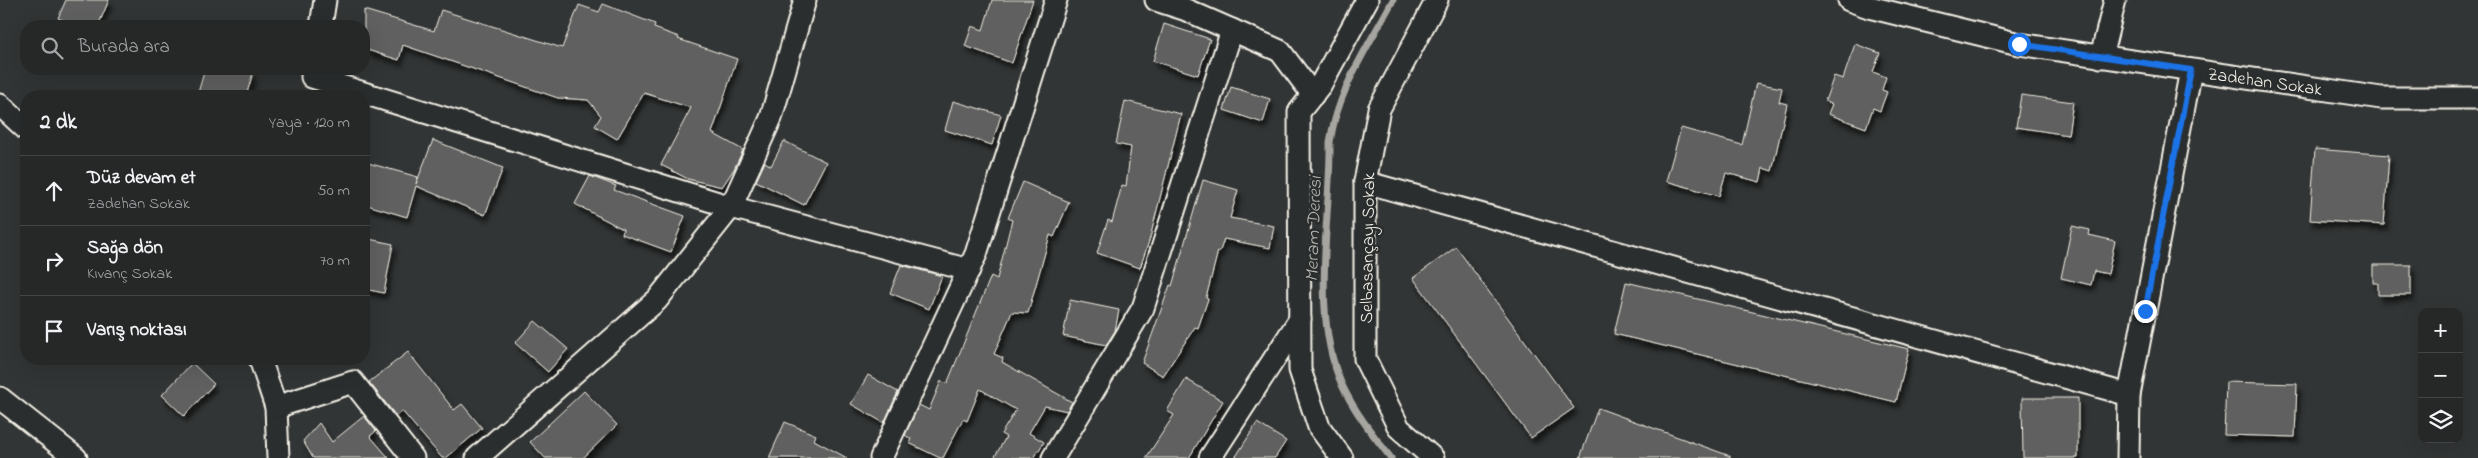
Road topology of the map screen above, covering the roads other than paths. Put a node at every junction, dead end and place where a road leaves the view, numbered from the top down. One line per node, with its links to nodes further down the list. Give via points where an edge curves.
1 (325, 0): 9 (street)
2 (805, 0): 21 (street, via 771,118)
3 (1056, 0): 22 (street)
4 (1156, 0): 10 (street)
5 (1367, 0): 15 (street)
6 (1438, 0): 20 (street, Selbasançayı Sokak, via 1379,108)
7 (1849, 0): 11 (street, Zadehan Sokak, via 2019,44)
8 (2115, 0): 11 (street)
9 (322, 20)
10 (1232, 30): 15 (street, via 1280,50); 33 (street, via 1143,308)
11 (2101, 57): 12 (street, Zadehan Sokak)
12 (2191, 70): 16 (street, Zadehan Sokak, via 2381,98); 25 (street)
13 (311, 81): 14 (street)
14 (341, 90)
15 (1313, 94): 23 (street, via 1298,112)
16 (2478, 98)
17 (370, 99): 21 (street)
18 (0, 104): 19 (street)
19 (20, 123)
20 (1365, 182): 25 (street); 36 (street, Selbasançayı Sokak, via 1365,359 1399,428)
21 (731, 207): 22 (street); 31 (street, via 657,300)
22 (969, 270): 32 (street)
23 (1300, 319): 34 (street); 35 (street, via 1300,370 1319,427)
24 (262, 365): 27 (street)
25 (2129, 395): 37 (street)
26 (0, 398): 28 (street)
27 (276, 408): 29 (street); 30 (street, via 353,382)
28 (76, 458)
29 (278, 458)
30 (413, 458)
31 (477, 458)
32 (881, 458)
33 (1053, 458)
34 (1210, 458)
35 (1342, 458)
36 (1433, 458)
37 (2128, 458)

